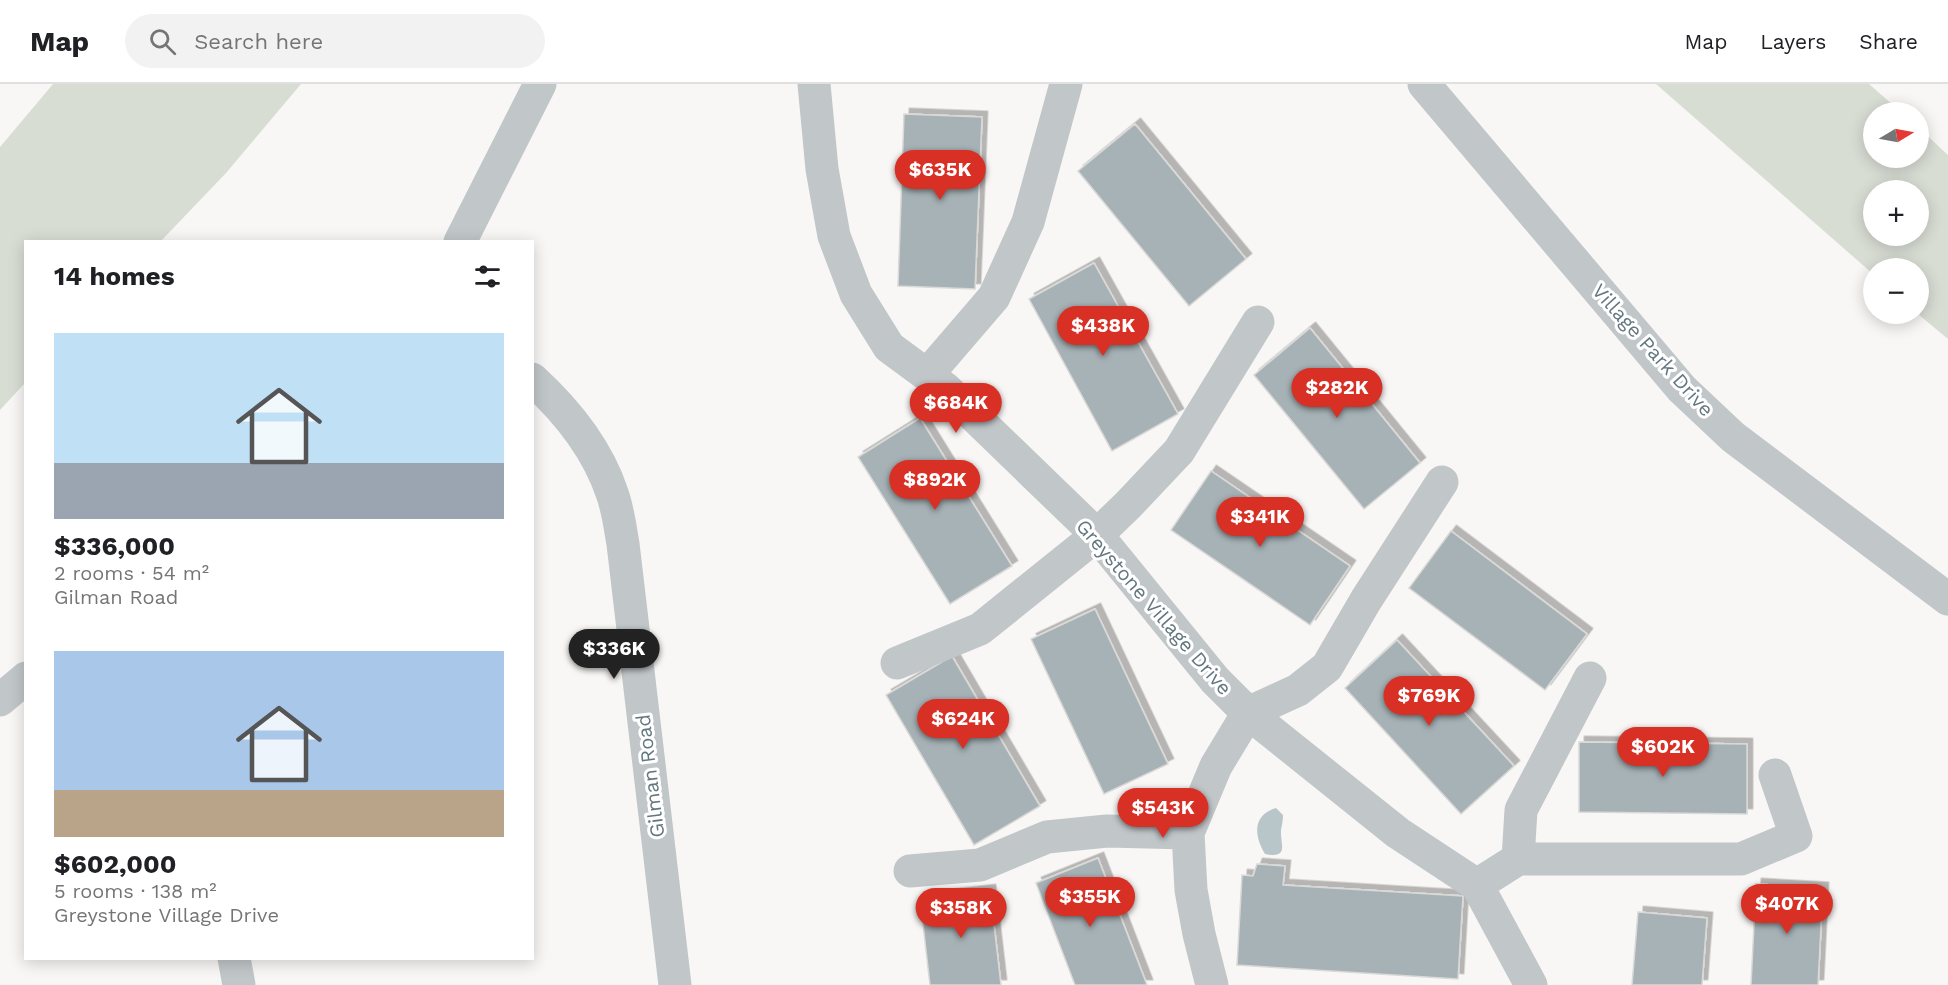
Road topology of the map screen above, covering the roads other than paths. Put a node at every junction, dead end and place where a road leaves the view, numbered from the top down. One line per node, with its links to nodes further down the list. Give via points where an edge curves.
1 (540, 84): 5 (street)
2 (814, 84): 7 (street, Greystone Village Drive, via 822,168 834,236 856,294 889,347)
3 (1066, 84): 7 (street, via 1028,222 994,297)
4 (1424, 84): 11 (street, Village Park Drive, via 1682,389 1732,437)
5 (461, 240)
6 (1258, 322): 10 (street, via 1179,451)
7 (927, 375): 10 (street, Greystone Village Drive)
8 (534, 381): 24 (street, Gilman Road, via 558,403 591,448 612,494 623,544)
9 (1442, 482): 16 (street, via 1327,667 1298,690)
10 (1097, 535): 12 (street, via 980,629); 16 (street, Greystone Village Drive, via 1215,681)
11 (1948, 599)
12 (897, 663)
13 (1590, 678): 19 (street, via 1521,810)
14 (24, 680): 15 (street)
15 (0, 700)
16 (1248, 713): 18 (street, via 1216,766); 21 (street, Greystone Village Drive, via 1398,833)
17 (1775, 776): 19 (street, via 1796,836 1742,860)
18 (1188, 833): 20 (street, via 1107,831 1047,837 980,865); 25 (street, via 1191,890)
19 (1518, 859): 21 (street)
20 (910, 871)
21 (1477, 885): 26 (street, Greystone Village Drive)
22 (234, 960): 23 (street)
23 (239, 985)
24 (675, 985)
25 (1212, 985)
26 (1531, 985)

